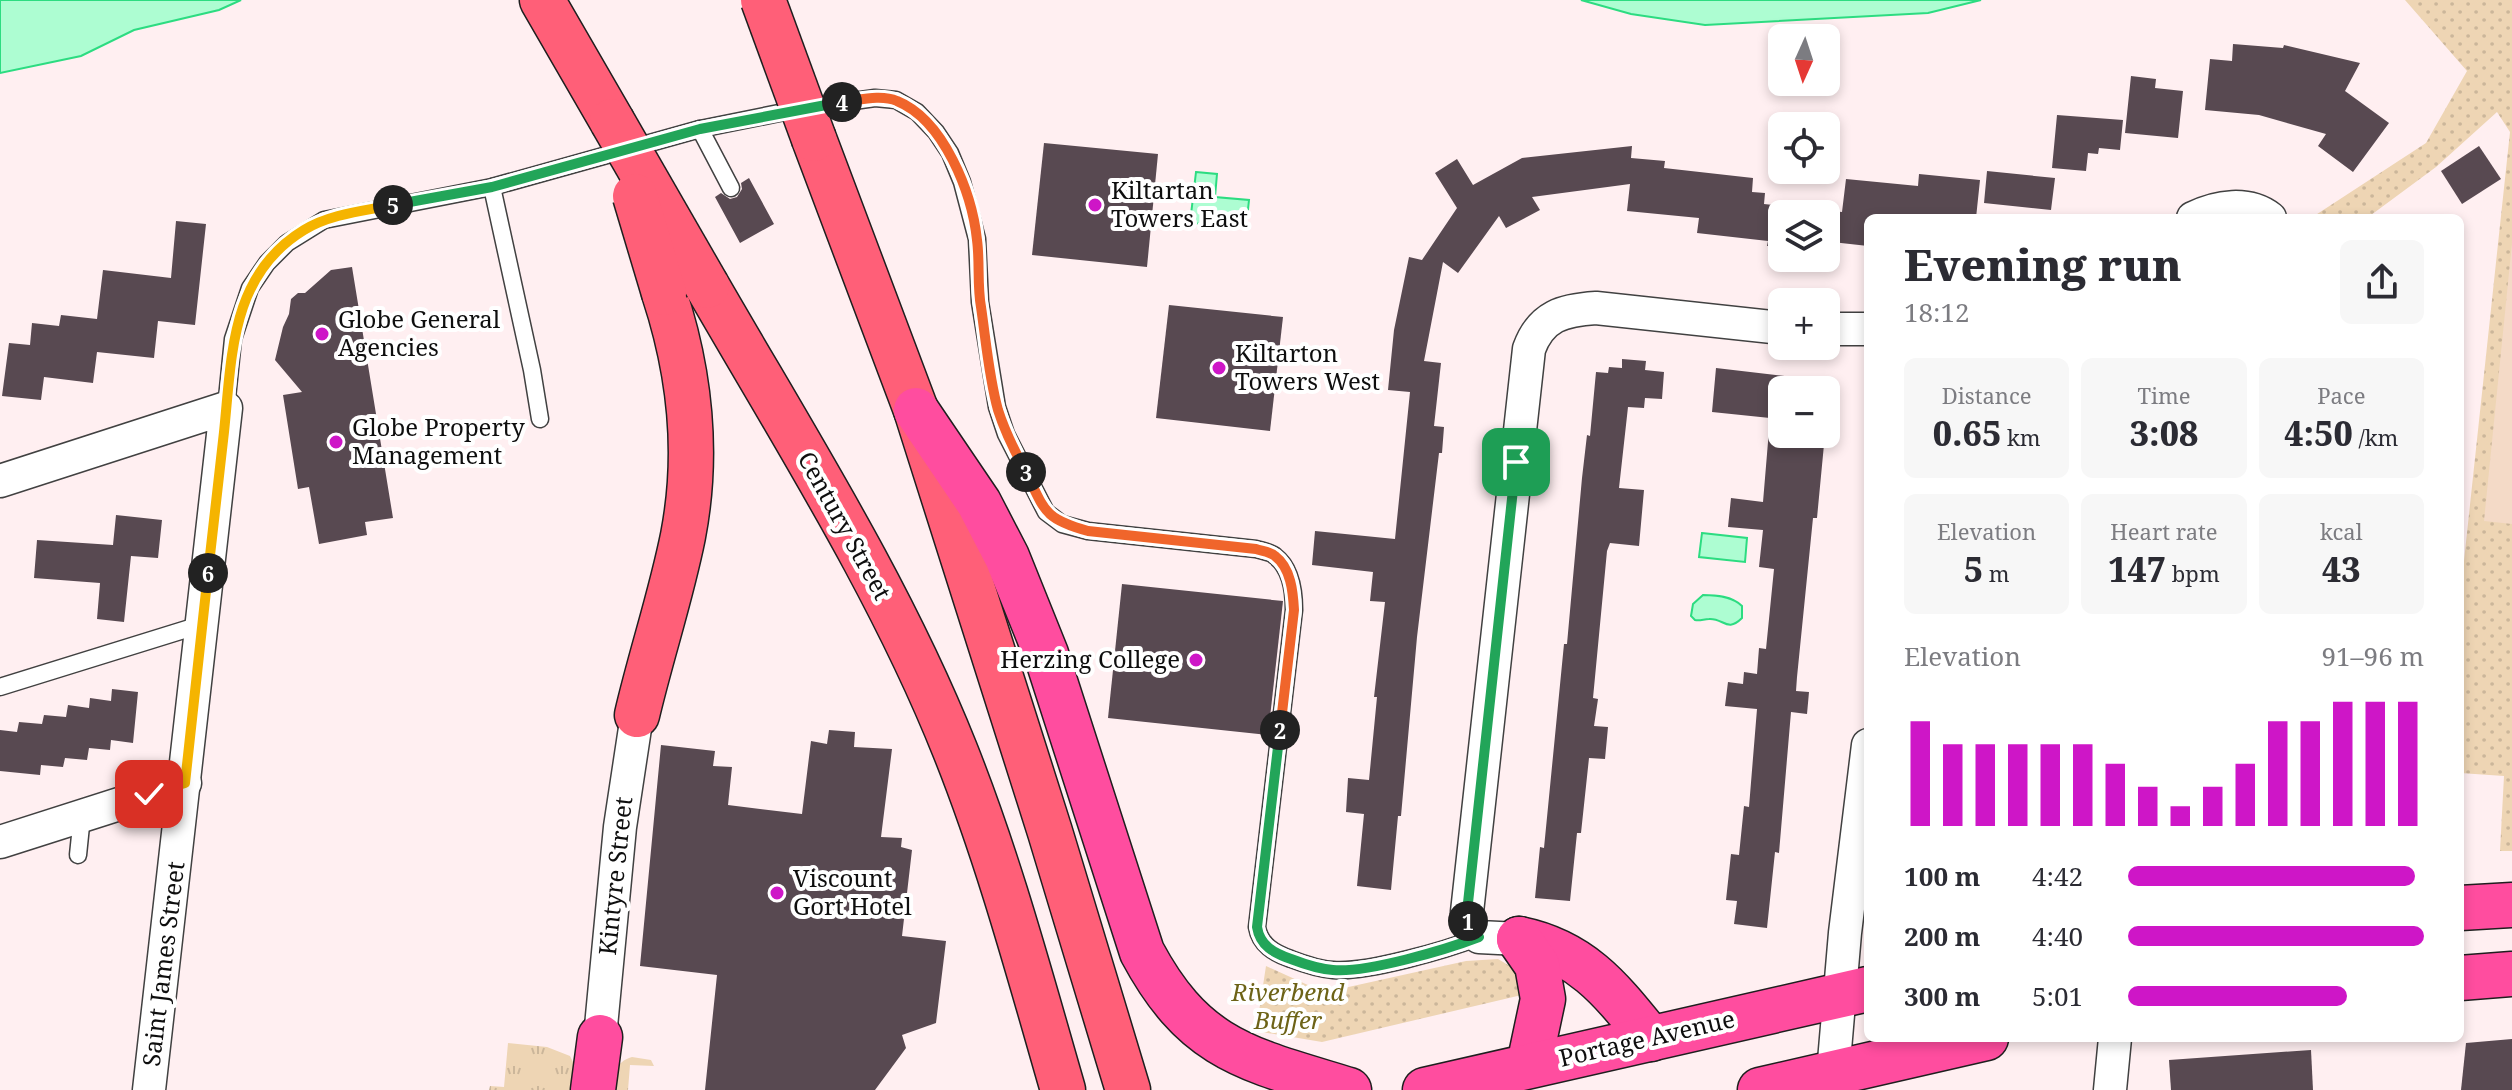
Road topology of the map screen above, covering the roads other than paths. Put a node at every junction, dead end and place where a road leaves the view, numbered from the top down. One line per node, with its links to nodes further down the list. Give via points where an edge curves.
1 (542, 0): 3 (main road, Century Street)
2 (763, 0): 13 (main road, bridge)
3 (612, 121): 18 (main road, bridge, via 685,368 691,443 690,486 676,569); 39 (main road, Century Street, bridge, via 892,613 933,700 1002,884)
4 (700, 129): 5 (lane); 6 (lane); 26 (lane, via 875,98 896,100 917,112 950,153 962,182 977,239 980,302 997,407 1046,512 1062,524 1088,531 1256,549 1275,555 1287,571 1294,610 1257,927 1272,952 1332,970 1358,970)
5 (492, 187): 12 (lane, via 324,220 287,243 267,263 241,308); 14 (lane)
6 (731, 188)
7 (2205, 214): 8 (street, via 2243,206)
8 (2261, 214)
9 (1768, 326): 26 (street, via 1596,308 1554,317 1535,332 1467,912 1469,926)
10 (1840, 329): 11 (street)
11 (1864, 329)
12 (226, 408): 15 (street); 16 (street, Saint James Street)
13 (916, 410): 40 (main road); 41 (highway, via 979,503 1007,557 1046,654 1142,952 1156,979 1199,1028 1222,1045)
14 (540, 419)
15 (0, 481)
16 (203, 624): 17 (lane); 20 (street, Saint James Street)
17 (0, 687)
18 (637, 715): 30 (street, Kintyre Street, via 620,827)
19 (1864, 778): 29 (street, via 1845,933)
20 (185, 783): 21 (street); 37 (street, Saint James Street)
21 (82, 816): 22 (street); 23 (lane)
22 (0, 842)
23 (78, 855)
24 (2512, 905): 25 (highway)
25 (2464, 908)
26 (1499, 938): 31 (highway, via 1562,953 1614,993); 34 (highway, via 1537,965 1543,999)
27 (2512, 974): 28 (highway)
28 (2464, 978)
29 (1854, 992): 31 (highway, Portage Avenue); 35 (street)
30 (600, 1037): 38 (highway)
31 (1651, 1039): 34 (highway, Portage Avenue)
32 (1969, 1042): 35 (highway)
33 (2115, 1042): 43 (street)
34 (1529, 1065): 36 (highway, Portage Avenue)
35 (1833, 1073): 42 (highway)
36 (1438, 1089)
37 (149, 1090)
38 (593, 1090)
39 (1063, 1090)
40 (1128, 1090)
41 (1349, 1090)
42 (1760, 1090)
43 (2110, 1090)

